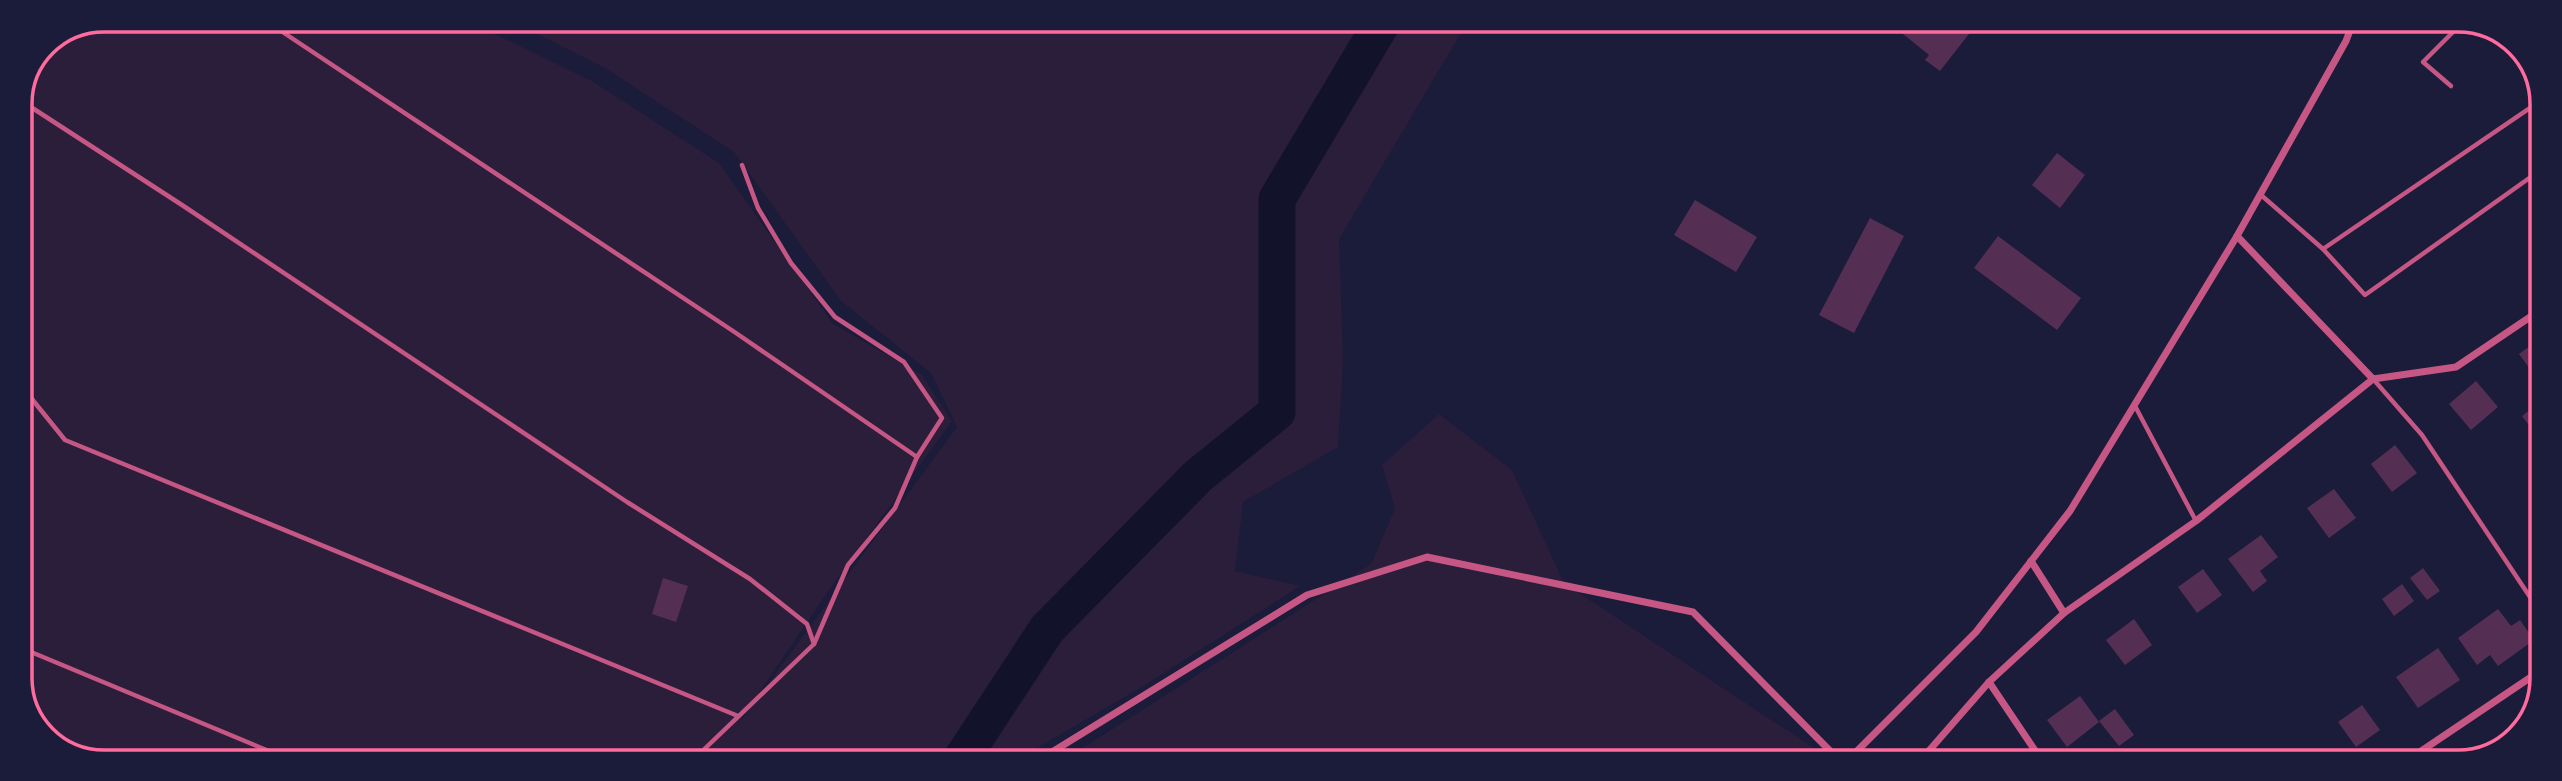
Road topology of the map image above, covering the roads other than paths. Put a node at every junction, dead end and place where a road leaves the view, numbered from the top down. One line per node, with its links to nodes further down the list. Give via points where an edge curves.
1 (283, 32): 16 (lane)
2 (2349, 32): 9 (street)
3 (2453, 32): 4 (lane, via 2423,62)
4 (2451, 86)
5 (32, 108): 21 (lane, via 626,502 750,579 807,624)
6 (2530, 108): 11 (lane)
7 (741, 165): 16 (lane, via 758,208 791,263 835,317 904,362 942,418)
8 (2530, 178): 11 (lane, via 2365,295)
9 (2260, 194): 10 (street); 11 (lane)
10 (2237, 236): 13 (street); 15 (street)
11 (2323, 249)
12 (2530, 317): 13 (street, via 2456,367)
13 (2373, 380): 17 (street); 19 (lane, via 2422,435)
14 (32, 399): 25 (lane, via 65,440)
15 (2135, 406): 17 (lane); 18 (street, via 2070,511)
16 (918, 457): 21 (lane, via 895,508 848,565)
17 (2196, 520): 20 (street)
18 (2031, 561): 20 (street); 30 (street, via 1976,632)
19 (2530, 597)
20 (2064, 613): 24 (street)
21 (814, 644): 25 (lane)
22 (32, 652): 26 (lane)
23 (2530, 678): 33 (street)
24 (1989, 682): 31 (street); 32 (street)
25 (738, 716): 27 (lane)
26 (266, 750)
27 (703, 750)
28 (1055, 750): 29 (street, via 1307,594 1427,557 1693,612)
29 (1829, 750)
30 (1858, 750)
31 (1930, 750)
32 (2035, 750)
33 (2423, 750)

